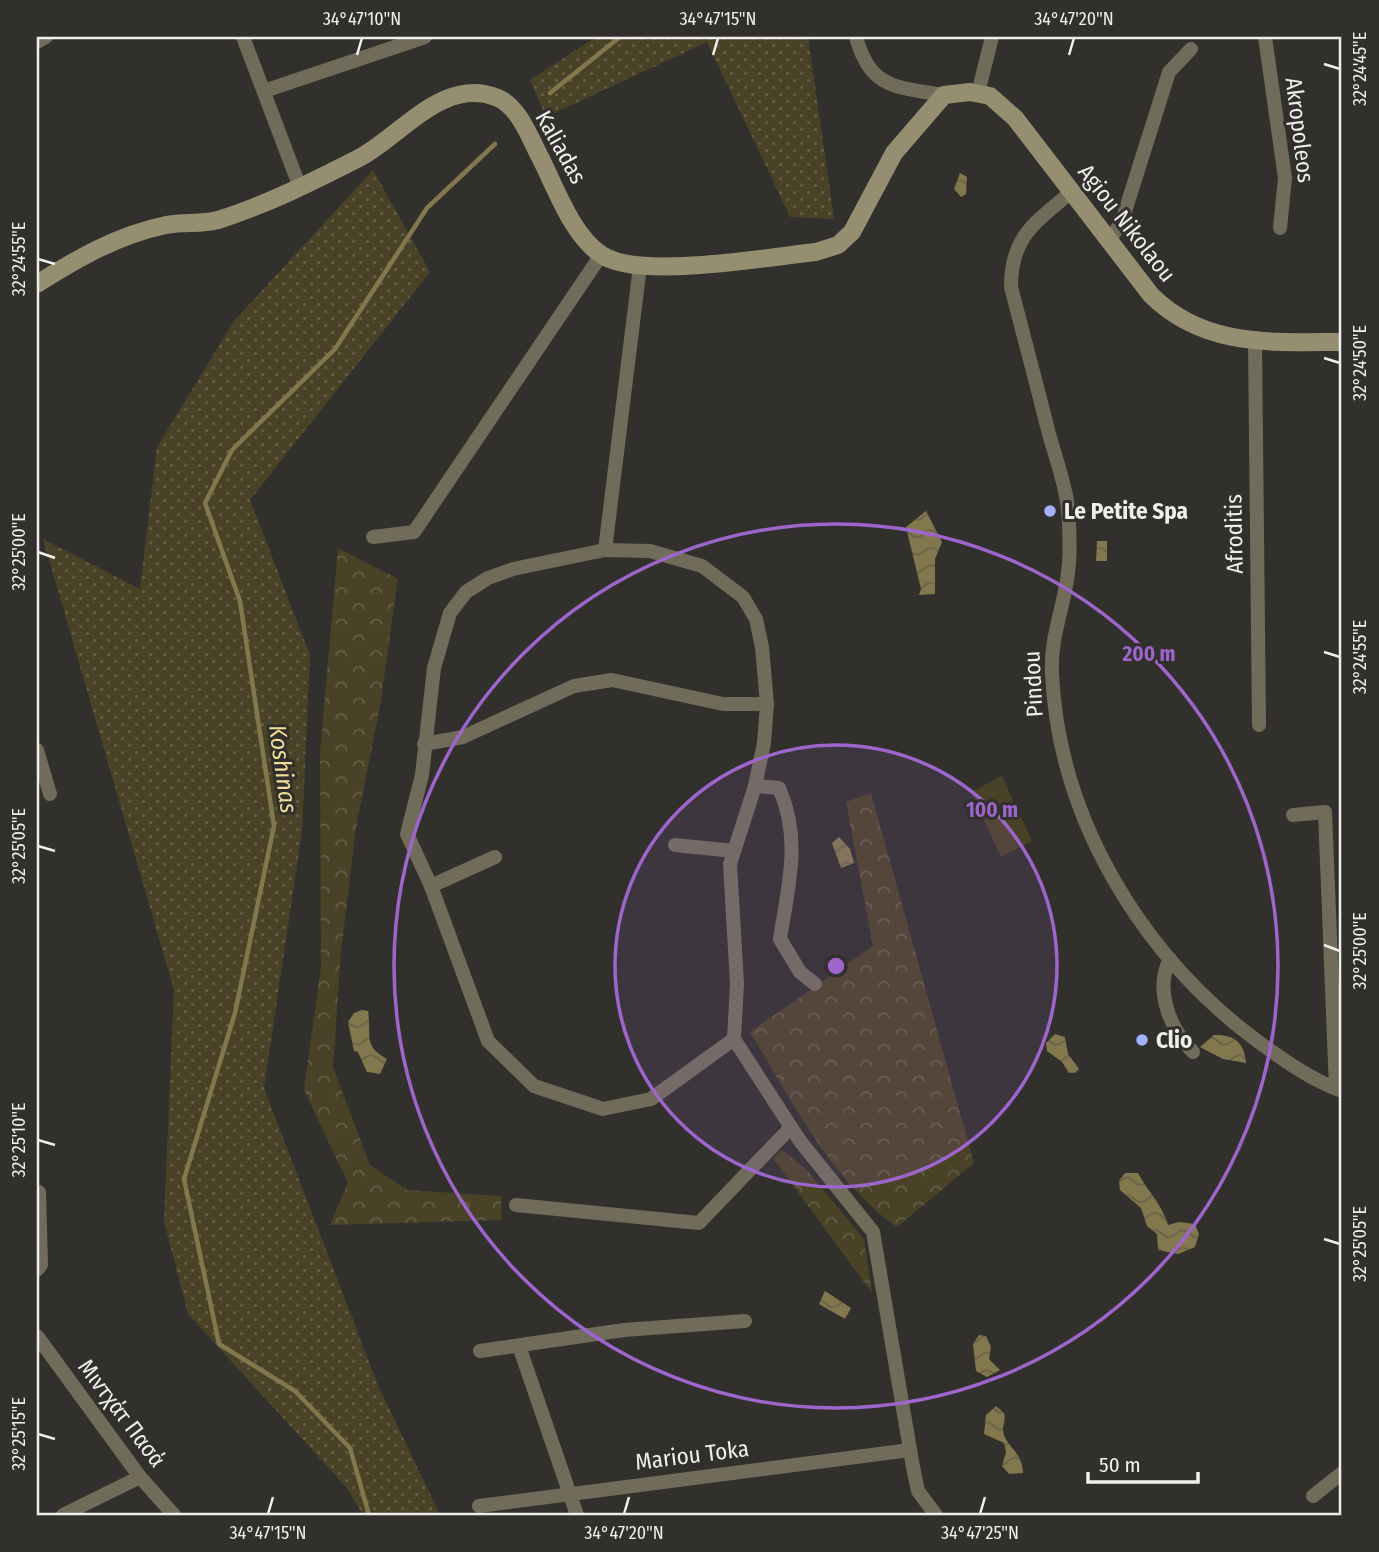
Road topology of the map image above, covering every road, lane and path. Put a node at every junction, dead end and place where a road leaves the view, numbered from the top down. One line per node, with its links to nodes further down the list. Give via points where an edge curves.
1 (46, 37): 8 (street)
2 (243, 37): 10 (street)
3 (425, 37): 7 (street)
4 (856, 37): 12 (street, via 861,57 873,75 897,87)
5 (992, 37): 11 (street)
6 (1265, 37): 15 (street, Akropoleos, via 1286,178)
7 (405, 40): 10 (street)
8 (37, 42)
9 (1191, 49): 16 (street, via 1169,72 1122,221)
10 (264, 91): 13 (street)
11 (978, 93): 12 (street); 14 (street, Agiou Nikolaou, via 990,96 1015,118)
12 (944, 95): 18 (street, via 894,153 857,225 838,245 816,253)
13 (299, 185): 17 (street, Kaliadas, via 360,157 435,105 455,96 493,96 523,125 575,223); 19 (street, Kaliadas, via 217,220 165,225 113,241)
14 (1071, 192): 16 (street, Agiou Nikolaou); 35 (street, Pindou, via 1029,227 1019,241 1011,268 1011,286 1066,500 1069,555 1053,640 1054,698 1065,764 1089,827 1126,900)
15 (1280, 228)
16 (1109, 241): 20 (street, Agiou Nikolaou, via 1151,295 1175,315 1215,334)
17 (601, 255): 18 (street); 22 (street, via 414,532)
18 (640, 266): 23 (street)
19 (37, 284)
20 (1255, 342): 21 (street, Agiou Nikolaou); 25 (street, Afroditis)
21 (1342, 342)
22 (373, 537)
23 (605, 550): 24 (street, via 674,556 702,566 743,597 756,619); 26 (street, via 513,569 466,592 450,613 441,638)
24 (767, 704): 26 (street, via 723,704 612,680 575,686 463,737); 28 (street)
25 (1259, 725)
26 (424, 744): 34 (street, via 422,775 407,834)
27 (37, 750): 29 (street)
28 (755, 786): 32 (street); 36 (street, via 779,788 788,808 794,852 780,939 800,972)
29 (50, 794)
30 (1293, 815): 39 (street, via 1325,812)
31 (675, 845): 32 (street)
32 (734, 851): 37 (street, via 730,864 737,984)
33 (495, 857): 34 (street)
34 (431, 886): 37 (street, via 488,1041 534,1086 603,1109 651,1099)
35 (1170, 959): 38 (street, via 1163,972 1166,1005); 39 (street, Pindou, via 1238,1026 1272,1052)
36 (815, 984)
37 (734, 1039): 40 (street)
38 (1193, 1052)
39 (1339, 1089)
40 (791, 1127): 42 (street, via 699,1223); 48 (street, via 873,1232)
41 (39, 1192): 43 (street, via 41,1265)
42 (516, 1205)
43 (37, 1270)
44 (745, 1321): 46 (street, via 624,1330)
45 (37, 1337): 50 (street, Μιντχάτ Πασά)
46 (519, 1346): 47 (street); 51 (street)
47 (480, 1351)
48 (910, 1450): 51 (street, Mariou Toka); 57 (street, via 918,1491)
49 (1342, 1473): 52 (street)
50 (140, 1477): 54 (street); 55 (street, Μιντχάτ Πασά)
51 (568, 1494): 53 (street, Mariou Toka); 56 (street)
52 (1313, 1496)
53 (479, 1506)
54 (64, 1515)
55 (173, 1515)
56 (577, 1515)
57 (936, 1515)

